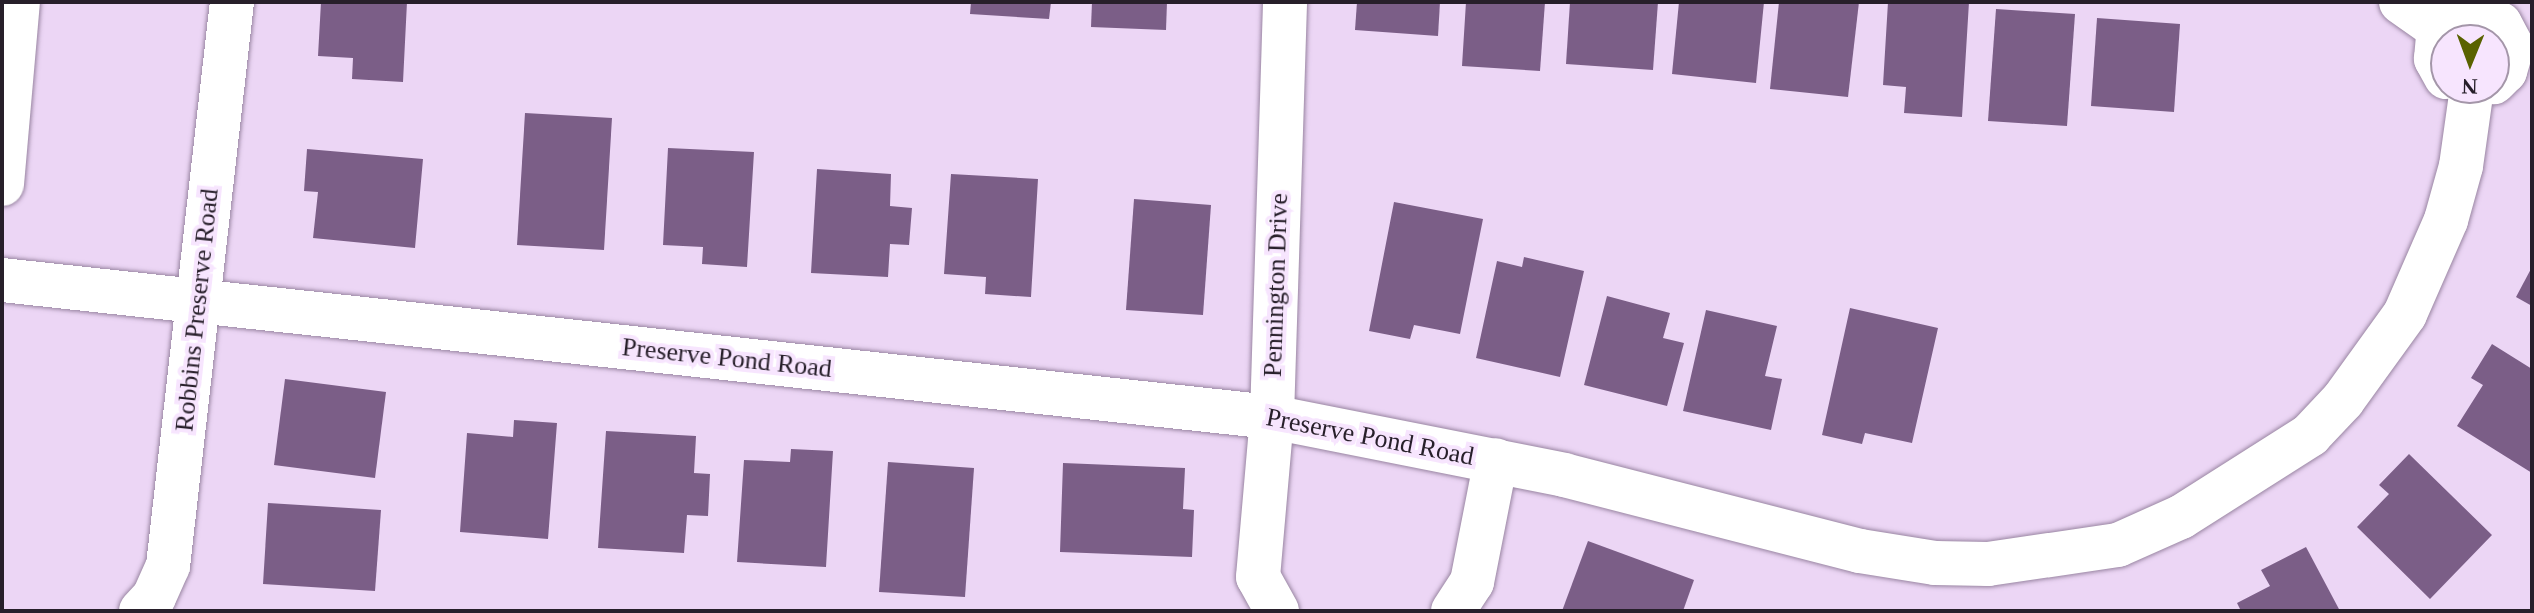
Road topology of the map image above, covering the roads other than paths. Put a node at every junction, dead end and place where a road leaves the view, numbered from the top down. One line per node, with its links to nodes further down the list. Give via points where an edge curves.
1 (18, 2): 11 (street)
2 (232, 2): 13 (street, Robbins Preserve Road)
3 (1285, 2): 14 (street, Pennington Drive)
4 (2401, 2): 5 (street)
5 (2432, 24)
6 (2448, 24): 7 (street, via 2478,12)
7 (2500, 24)
8 (2520, 29): 9 (street)
9 (2510, 59)
10 (2470, 104): 15 (street, Preserve Pond Road, via 2446,220 2405,314 2378,355 2310,435 2181,517 2118,545 2048,559 1935,563 1860,551)
11 (2, 184)
12 (2, 280): 13 (street, Preserve Pond Road)
13 (198, 300): 14 (street, Preserve Pond Road); 16 (street, Robbins Preserve Road, via 168,566)
14 (1272, 417): 15 (street, Preserve Pond Road); 17 (street, Pennington Drive, via 1258,577)
15 (1496, 460): 18 (street, via 1472,582)
16 (141, 611)
17 (1277, 611)
18 (1453, 611)

